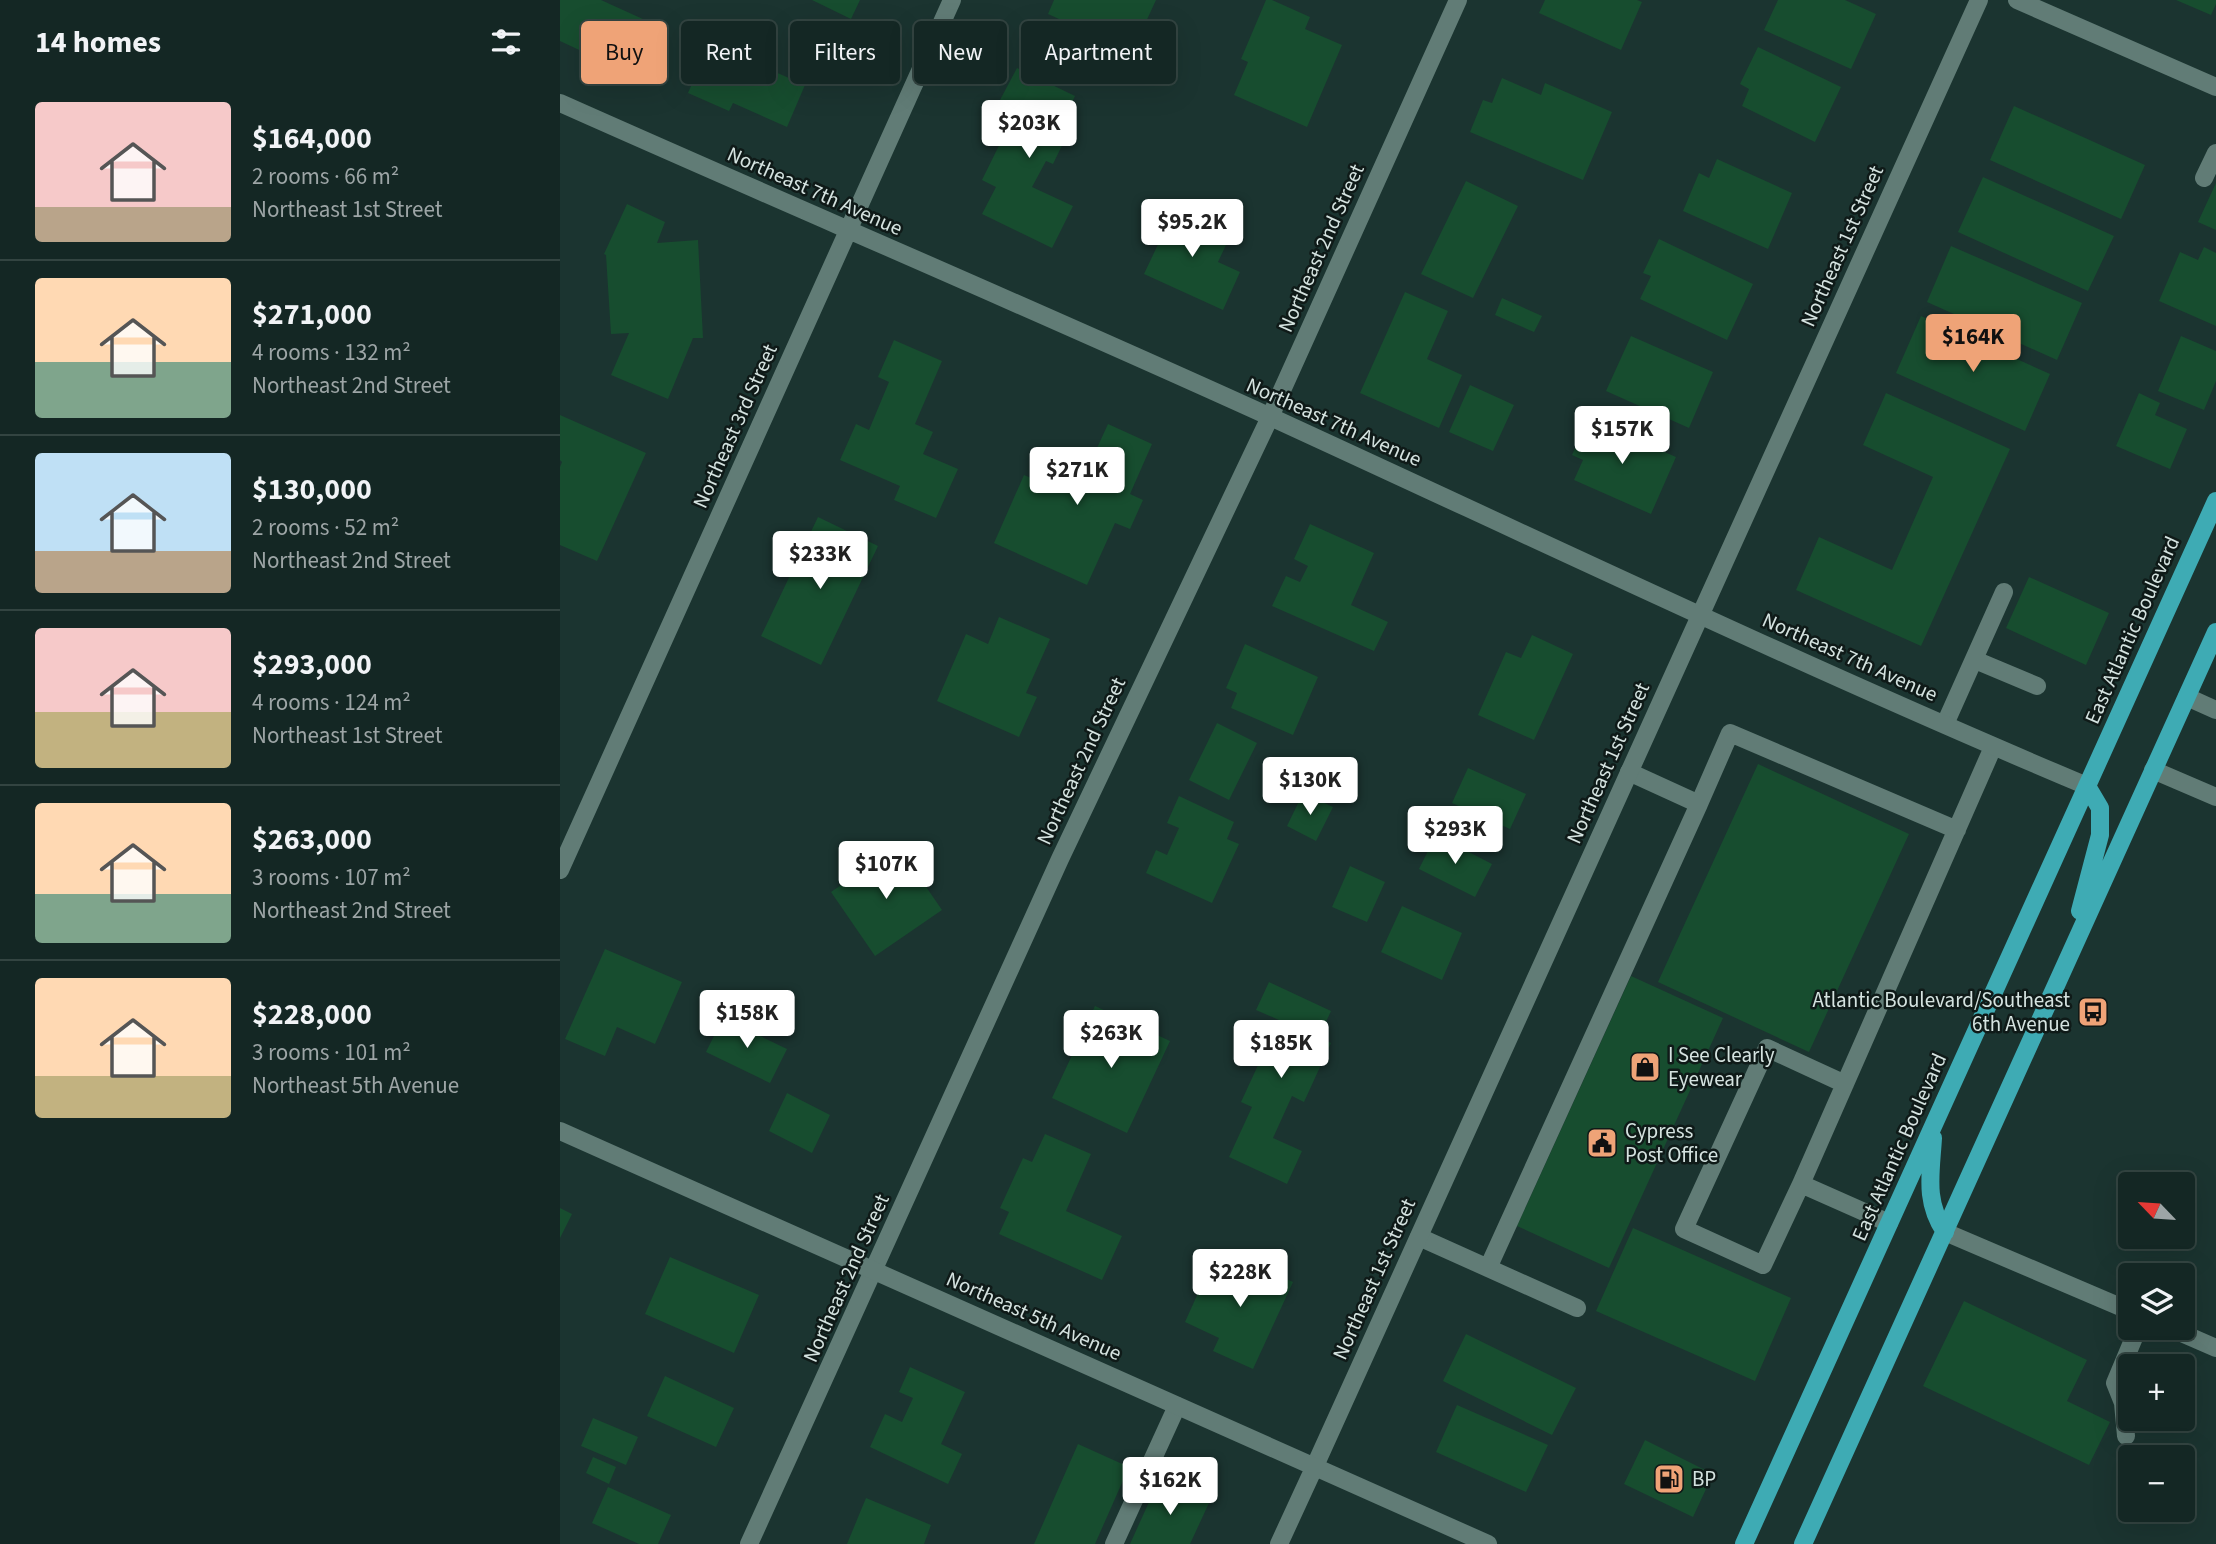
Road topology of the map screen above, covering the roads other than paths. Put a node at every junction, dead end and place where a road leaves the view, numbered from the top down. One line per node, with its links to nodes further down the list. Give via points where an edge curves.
1 (952, 0): 9 (street, Northeast 3rd Street)
2 (1458, 0): 10 (street, Northeast 2nd Street)
3 (1979, 0): 13 (street, Northeast 1st Street)
4 (2017, 0): 5 (street)
5 (2216, 87)
6 (560, 103): 9 (street, Northeast 7th Avenue)
7 (2216, 153): 8 (street)
8 (2204, 178)
9 (847, 231): 10 (street, Northeast 7th Avenue); 27 (street, Northeast 3rd Street)
10 (1270, 417): 13 (street, Northeast 7th Avenue); 37 (street, Northeast 2nd Street, via 1060,859)
11 (2216, 500): 23 (main road, East Atlantic Boulevard)
12 (2004, 592): 15 (street)
13 (1700, 615): 19 (street, Northeast 7th Avenue); 22 (street, Northeast 1st Street)
14 (2216, 632): 17 (main road)
15 (1975, 660): 16 (street); 19 (street)
16 (2038, 686)
17 (2187, 697): 18 (street); 21 (main road)
18 (2216, 710)
19 (1945, 724): 20 (street, Northeast 7th Avenue)
20 (1993, 747): 23 (street, Northeast 7th Avenue); 26 (street)
21 (2153, 770): 24 (street); 28 (main road)
22 (1629, 772): 25 (street); 35 (street, Northeast 1st Street)
23 (2087, 786): 28 (main road, via 2100,808 2100,835); 30 (main road, East Atlantic Boulevard)
24 (2216, 797)
25 (1699, 804): 26 (street, via 1730,733); 36 (street)
26 (1957, 830): 29 (street)
27 (560, 870)
28 (2066, 962): 34 (main road)
29 (1845, 1084): 32 (street); 32 (street, via 1767,1048 1684,1229 1763,1265)
30 (1933, 1127): 33 (main road, East Atlantic Boulevard); 34 (main road, via 1930,1200)
31 (560, 1131): 37 (street, Northeast 5th Avenue)
32 (1801, 1184): 33 (street)
33 (1889, 1223): 50 (main road, East Atlantic Boulevard)
34 (1945, 1231): 38 (street); 51 (main road)
35 (1419, 1237): 36 (street); 45 (street, Northeast 1st Street)
36 (1488, 1268): 39 (street)
37 (875, 1269): 43 (street, Northeast 5th Avenue); 47 (street, Northeast 2nd Street)
38 (2118, 1306)
39 (1577, 1308)
40 (2195, 1339): 42 (street)
41 (2133, 1340): 44 (street, via 2115,1383 2123,1403)
42 (2216, 1348)
43 (1177, 1406): 45 (street, Northeast 5th Avenue); 48 (street)
44 (2126, 1436)
45 (1314, 1468): 46 (street, Northeast 5th Avenue); 49 (street, Northeast 1st Street)
46 (1479, 1542)
47 (749, 1544)
48 (1114, 1544)
49 (1279, 1544)
50 (1744, 1544)
51 (1803, 1544)

